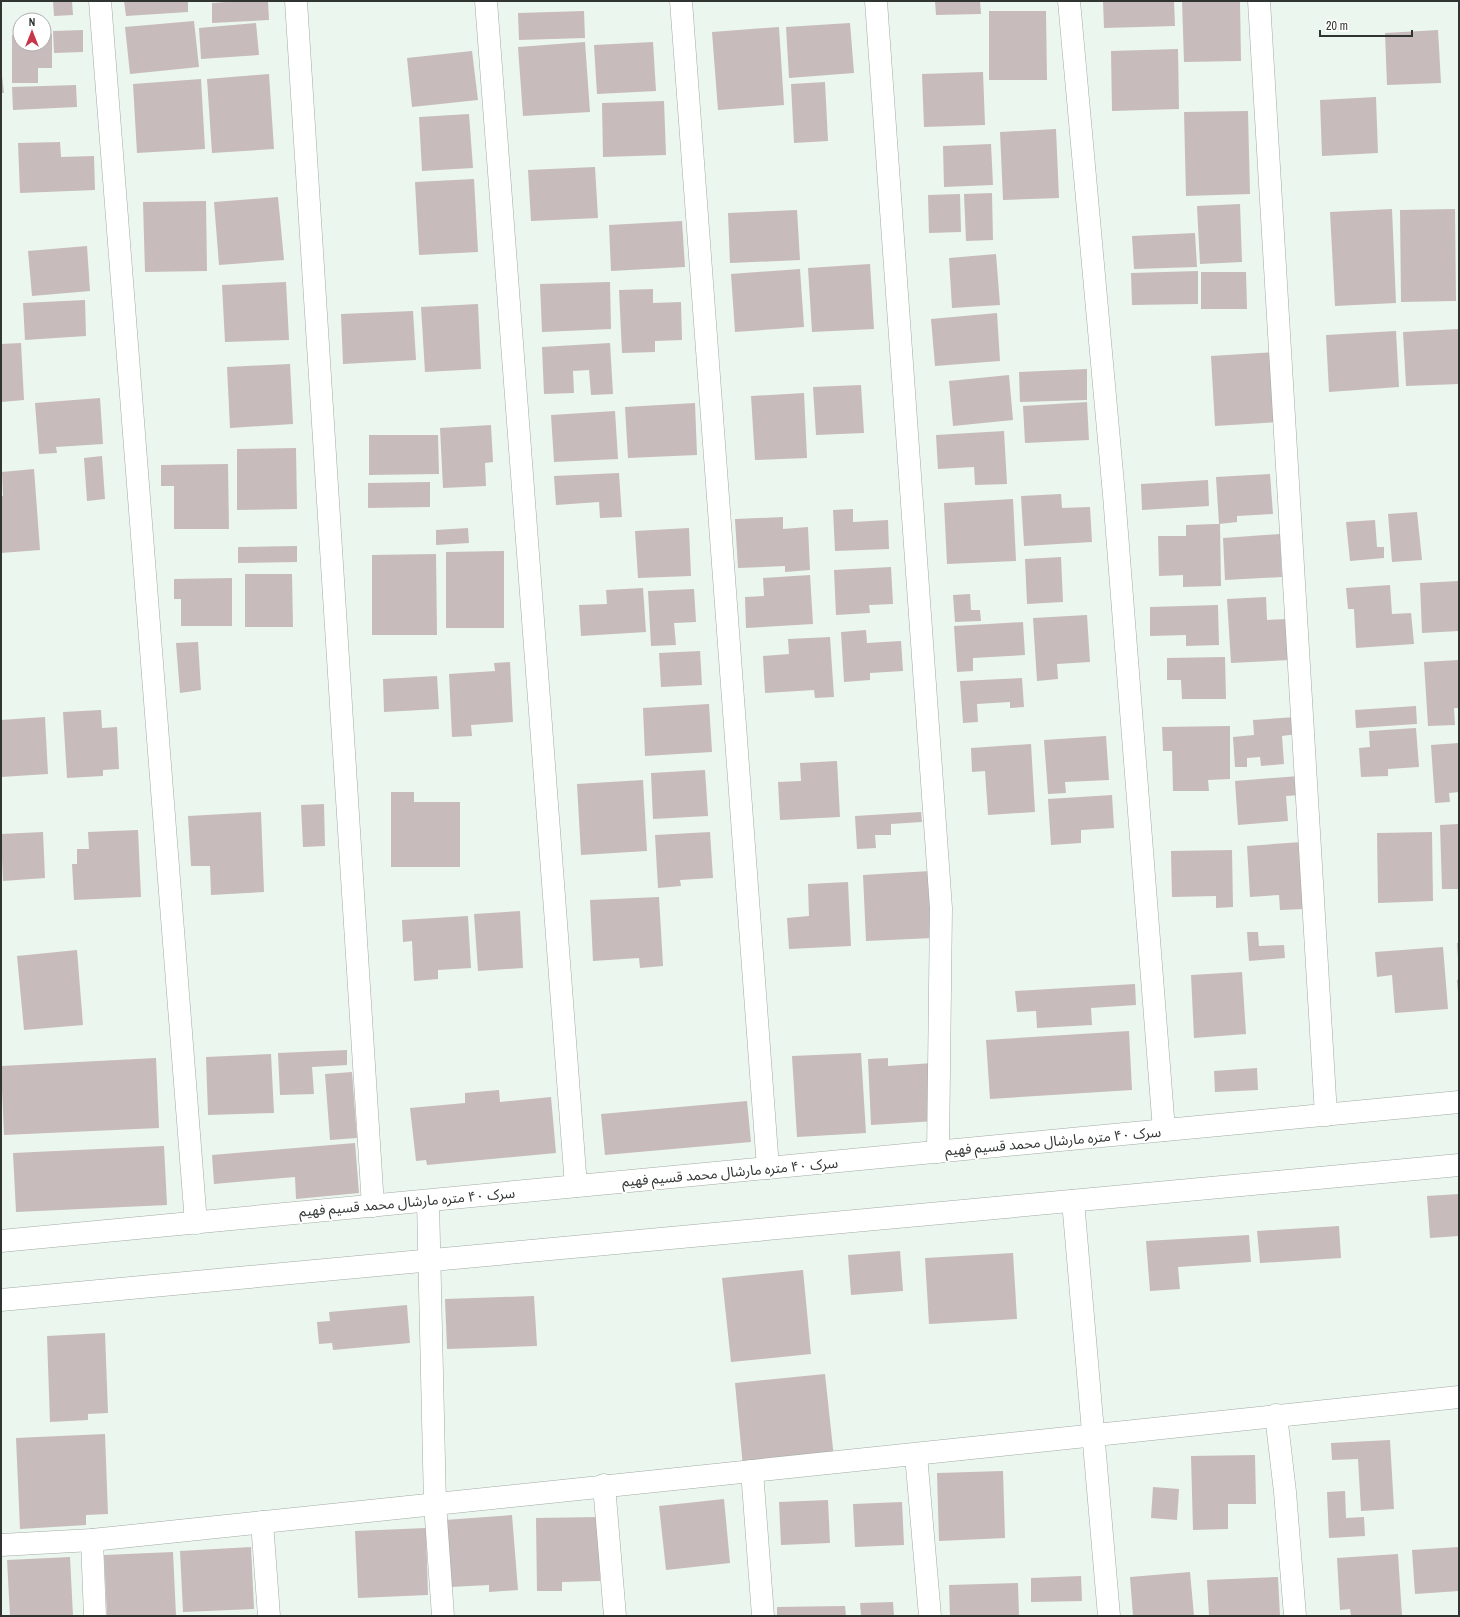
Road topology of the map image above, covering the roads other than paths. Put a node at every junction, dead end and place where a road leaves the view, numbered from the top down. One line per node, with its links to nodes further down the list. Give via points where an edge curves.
1 (100, 1): 18 (street)
2 (296, 1): 17 (street)
3 (486, 1): 14 (street)
4 (681, 1): 13 (street)
5 (876, 1): 11 (street, via 941,908)
6 (1068, 1): 10 (street, via 1114,494)
7 (1259, 1): 9 (street)
8 (1459, 1102): 9 (street, سرک ۴۰ متره مارشال محمد قسیم فهیم)
9 (1326, 1115): 10 (street, سرک ۴۰ متره مارشال محمد قسیم فهیم)
10 (1164, 1130): 11 (street, سرک ۴۰ متره مارشال محمد قسیم فهیم)
11 (938, 1152): 13 (street, سرک ۴۰ متره مارشال محمد قسیم فهیم)
12 (1459, 1165): 16 (street)
13 (768, 1168): 14 (street, سرک ۴۰ متره مارشال محمد قسیم فهیم)
14 (576, 1186): 15 (street, سرک ۴۰ متره مارشال محمد قسیم فهیم)
15 (428, 1201): 17 (street, سرک ۴۰ متره مارشال محمد قسیم فهیم); 20 (street)
16 (1073, 1201): 20 (street); 24 (street)
17 (373, 1206): 18 (street, سرک ۴۰ متره مارشال محمد قسیم فهیم)
18 (196, 1223): 19 (street, سرک ۴۰ متره مارشال محمد قسیم فهیم)
19 (1, 1241)
20 (430, 1260): 21 (street); 28 (street)
21 (1, 1300)
22 (1459, 1398): 23 (street)
23 (1276, 1415): 24 (street); 39 (street)
24 (1094, 1434): 25 (street); 38 (street)
25 (916, 1455): 26 (street); 37 (street)
26 (752, 1471): 27 (street); 36 (street)
27 (604, 1485): 28 (street); 35 (street)
28 (435, 1504): 29 (street); 34 (street)
29 (262, 1522): 30 (street); 33 (street)
30 (92, 1540): 31 (street); 32 (street)
31 (1, 1545)
32 (95, 1616)
33 (268, 1616)
34 (444, 1616)
35 (615, 1616)
36 (763, 1616)
37 (930, 1616)
38 (1109, 1616)
39 (1295, 1616)

